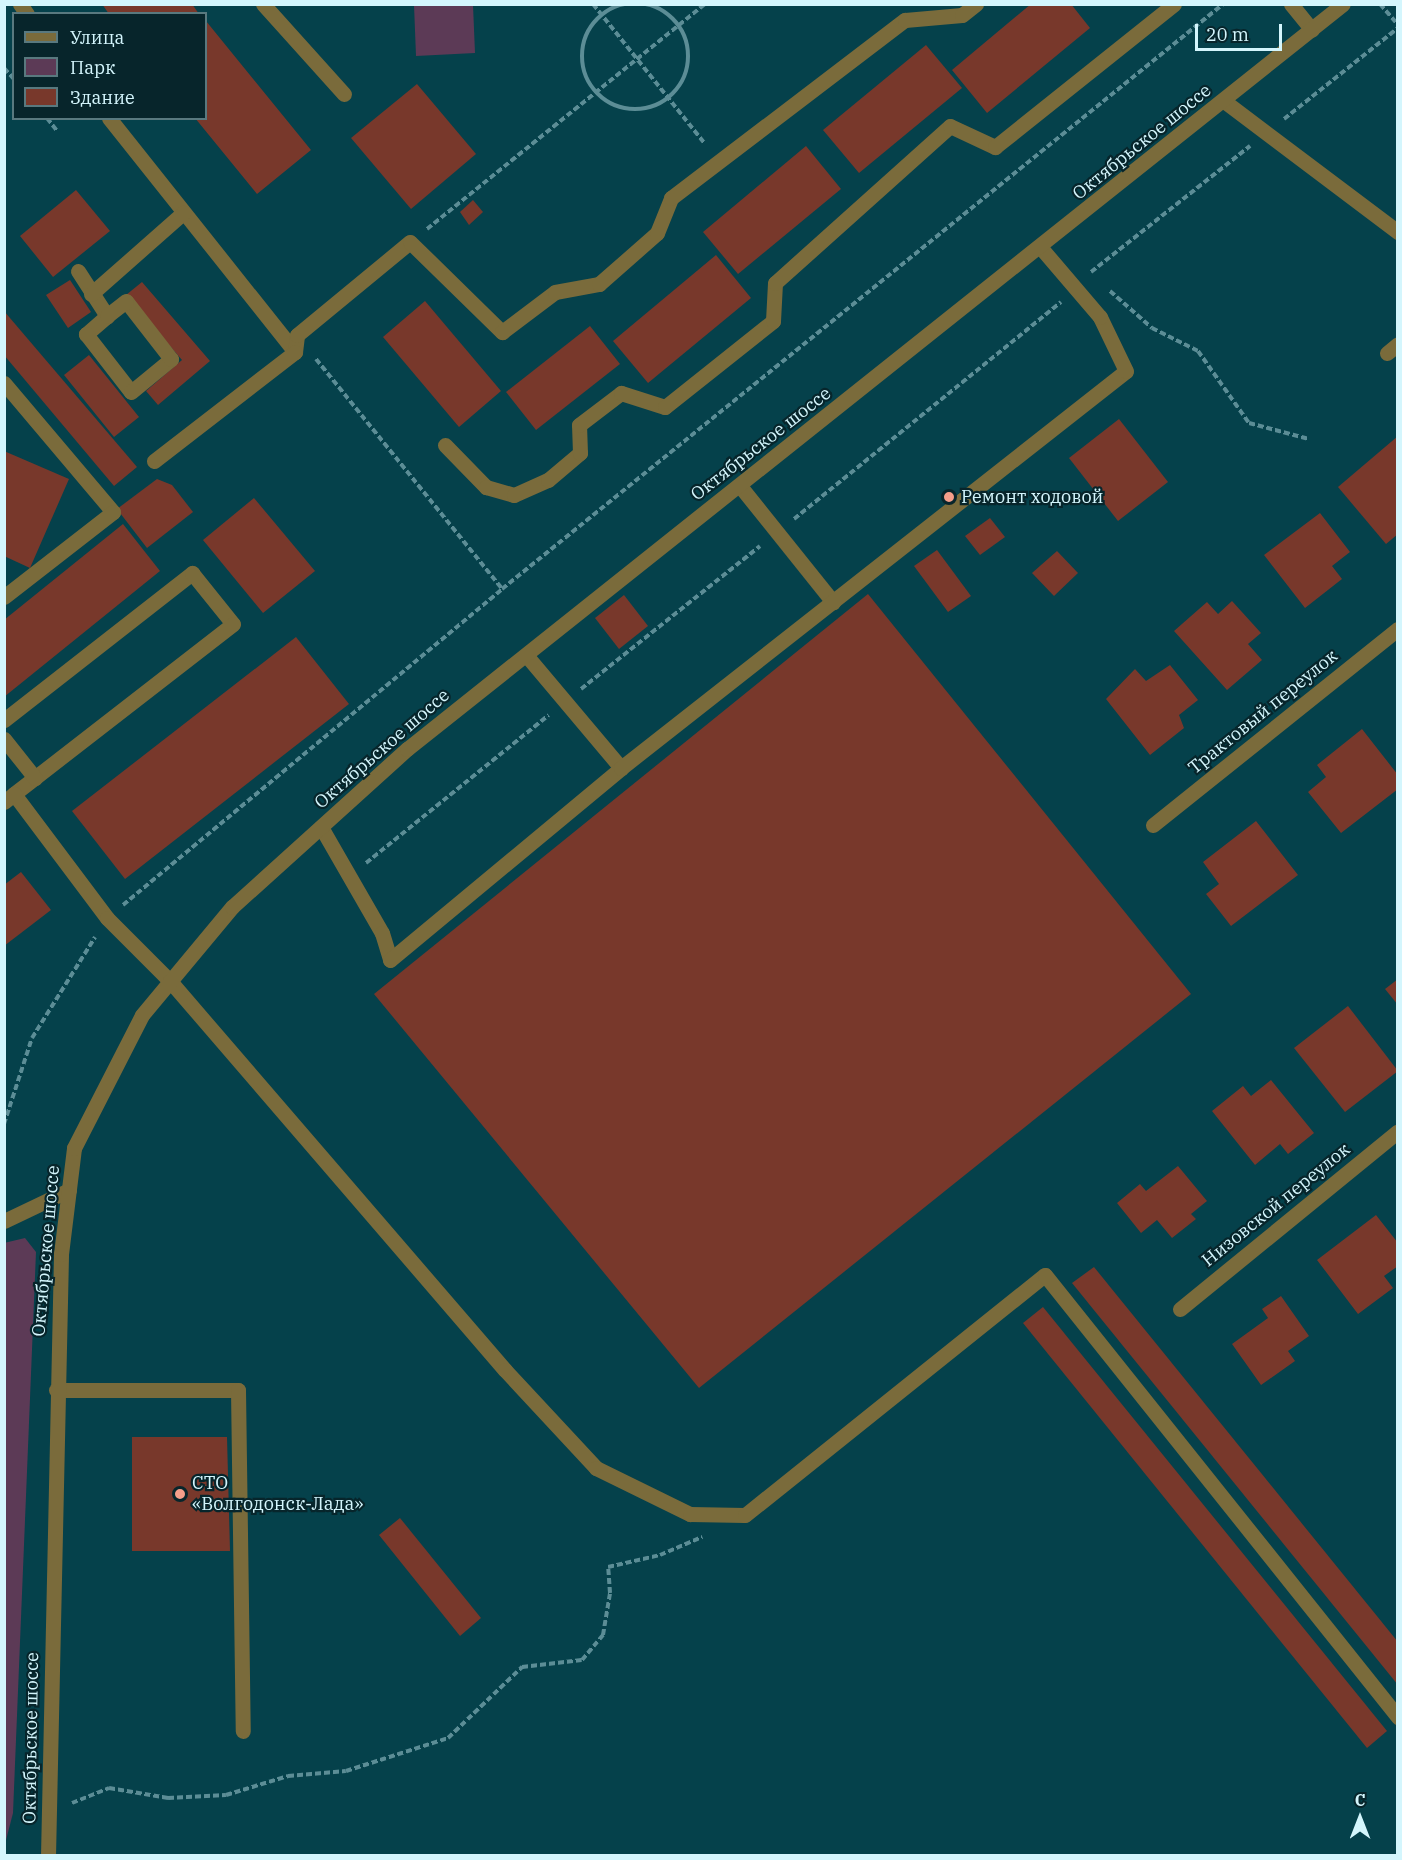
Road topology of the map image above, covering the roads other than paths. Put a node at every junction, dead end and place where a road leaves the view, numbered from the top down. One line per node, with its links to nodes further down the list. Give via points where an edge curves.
1 (263, 4): 7 (street)
2 (976, 4): 16 (street, via 962,15 905,20 671,198 657,233 599,284 555,292 502,332 410,242 297,335)
3 (1174, 4): 18 (street, via 995,147 950,126 775,282 773,321 665,407 621,393 579,425 580,453 548,480 514,495 486,487)
4 (1292, 4): 6 (street)
5 (1343, 4): 6 (street, Октябрьское шоссе)
6 (1312, 30): 8 (street, Октябрьское шоссе)
7 (344, 94)
8 (1224, 101): 11 (street); 12 (street, Октябрьское шоссе)
9 (111, 120): 10 (street)
10 (183, 213): 14 (street); 16 (street)
11 (1398, 232)
12 (1041, 248): 20 (street, Октябрьское шоссе); 22 (street, via 1100,317 1126,371)
13 (78, 271): 14 (street)
14 (91, 294): 15 (street)
15 (107, 316): 15 (street, via 86,334 131,392 171,359 126,302)
16 (295, 352): 19 (street)
17 (4, 383): 21 (street, via 113,512)
18 (445, 445)
19 (154, 461)
20 (740, 486): 22 (street); 24 (street, Октябрьское шоссе)
21 (4, 597)
22 (833, 602): 27 (street)
23 (1398, 629): 30 (street, Трактовый переулок)
24 (526, 655): 27 (street); 31 (street, Октябрьское шоссе, via 407,749)
25 (4, 720): 28 (street, via 192,573 233,624)
26 (4, 739): 28 (street)
27 (621, 768): 31 (street, via 390,960 382,933)
28 (35, 778): 29 (street)
29 (9, 798): 32 (street, via 107,918)
30 (1153, 825)
31 (321, 827): 32 (street, Октябрьское шоссе, via 232,907)
32 (170, 981): 34 (street, Октябрьское шоссе, via 142,1015 75,1148); 38 (street, via 505,1370 596,1468 690,1514 746,1515 1045,1275)
33 (1398, 1131): 36 (street, Низовской переулок)
34 (69, 1190): 35 (street); 37 (street, Октябрьское шоссе, via 61,1254)
35 (4, 1221)
36 (1180, 1309)
37 (56, 1390): 39 (street, via 238,1390); 40 (street, Октябрьское шоссе)
38 (1398, 1716)
39 (243, 1731)
40 (48, 1856)

